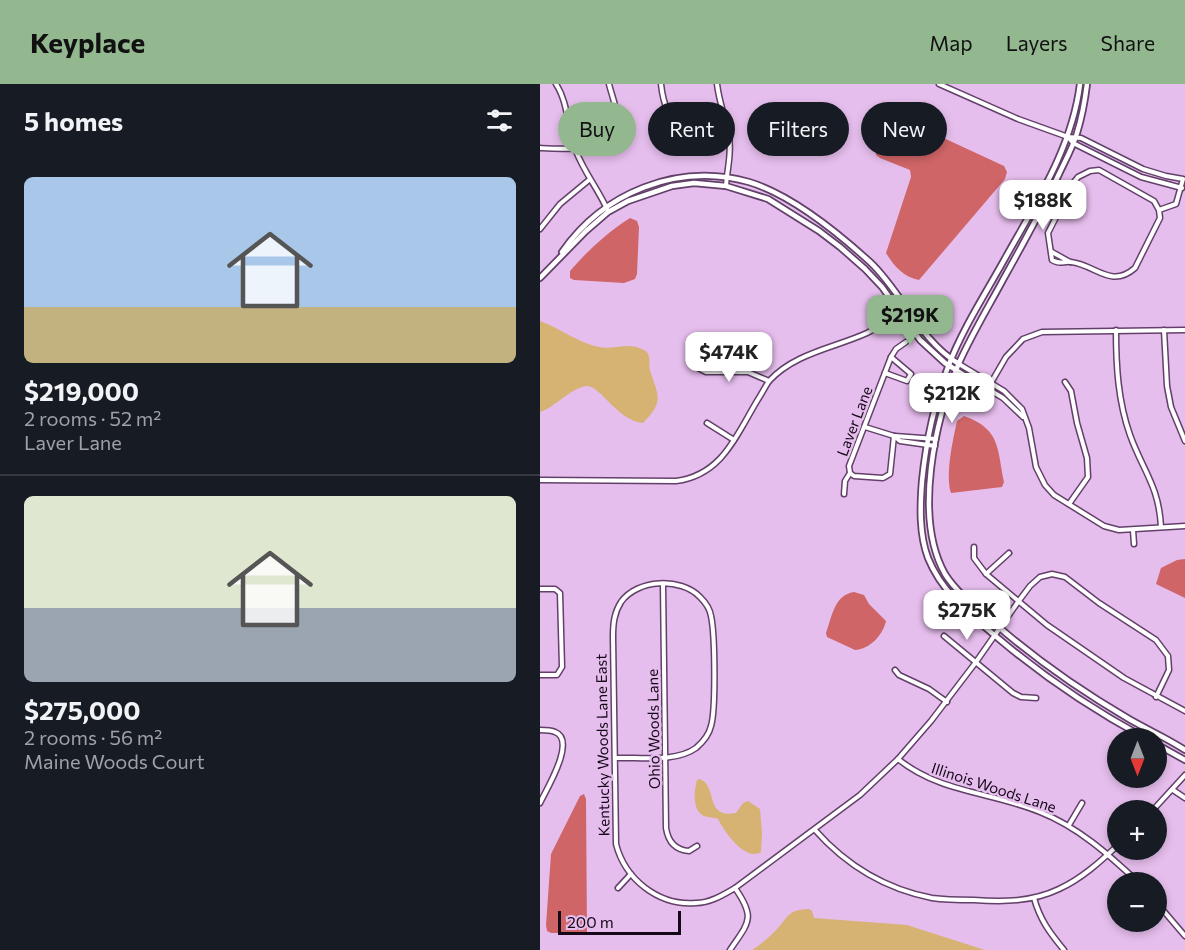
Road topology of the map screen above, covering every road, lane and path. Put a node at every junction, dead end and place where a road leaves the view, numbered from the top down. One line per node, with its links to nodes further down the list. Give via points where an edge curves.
1 (556, 84): 8 (street)
2 (609, 84): 9 (street)
3 (661, 84): 10 (street)
4 (717, 84): 11 (street)
5 (939, 84): 13 (street)
6 (1080, 84): 13 (street)
7 (1088, 84): 12 (street)
8 (564, 102)
9 (613, 102)
10 (664, 102)
11 (720, 102)
12 (1076, 136): 13 (street); 14 (street); 17 (street)
13 (1068, 137): 14 (street); 43 (street)
14 (1073, 143): 20 (street); 44 (street)
15 (540, 148): 16 (street)
16 (558, 149)
17 (1111, 153): 20 (street); 21 (street)
18 (578, 156): 24 (street)
19 (730, 156): 23 (street)
20 (1107, 160): 22 (street)
21 (1143, 169): 22 (street); 27 (street, via 1183,179)
22 (1141, 177): 27 (street)
23 (727, 178): 25 (street); 26 (street); 28 (street, via 690,176 660,181 629,192); 36 (street, via 750,182 821,221 870,263)
24 (589, 180): 28 (street); 31 (street, via 560,204)
25 (718, 184): 26 (street); 30 (street, via 672,186 643,194)
26 (726, 186): 37 (street, via 768,199 819,231 865,269)
27 (1182, 188): 29 (street, via 1176,204)
28 (606, 206): 30 (street); 34 (street, via 586,222)
29 (1159, 210): 32 (street, via 1155,201 1125,184 1099,170 1090,171 1074,182 1048,233); 33 (street, via 1160,218 1129,273 1108,276)
30 (609, 212): 34 (street)
31 (540, 230)
32 (1052, 252): 33 (street); 33 (street, via 1057,264)
33 (1071, 262)
34 (552, 267): 35 (street)
35 (540, 278)
36 (906, 308): 37 (street); 43 (street, via 931,342)
37 (900, 312): 45 (street, via 920,340); 49 (street, via 870,332 808,354)
38 (1116, 330): 39 (street); 51 (street, via 1042,332 1023,339 1006,357); 68 (street, via 1123,412 1156,494)
39 (1164, 330): 40 (street); 60 (street, via 1167,386)
40 (1185, 330)
41 (906, 342): 42 (street, Laver Lane)
42 (891, 357): 48 (street, Laver Lane); 48 (street, via 911,374 907,381)
43 (951, 359): 44 (street); 45 (street)
44 (959, 364): 47 (street); 51 (street)
45 (949, 365): 47 (street); 57 (street)
46 (698, 368): 49 (street, via 706,372 748,372)
47 (957, 370): 52 (street); 58 (street)
48 (885, 373): 55 (street, Laver Lane)
49 (769, 381): 59 (street)
50 (1065, 382): 66 (street, via 1071,391 1088,477)
51 (991, 383): 52 (street); 53 (street, via 1014,400)
52 (988, 388): 53 (street)
53 (1026, 420): 66 (street, via 1036,467 1045,485)
54 (707, 423): 59 (street)
55 (865, 427): 56 (street); 63 (street, Laver Lane, via 849,466)
56 (894, 436): 57 (street); 61 (street, via 900,441); 63 (street, Laver Lane, via 890,474 883,478 854,477)
57 (928, 437): 58 (street); 61 (street)
58 (936, 439): 62 (street)
59 (734, 440): 64 (street, via 721,459 690,479)
60 (1185, 441)
61 (926, 445): 62 (street); 78 (street, via 920,512 928,556 954,599)
62 (935, 446): 77 (street, via 929,511 936,554 961,595)
63 (850, 473): 65 (street)
64 (540, 480)
65 (844, 494)
66 (1069, 504): 69 (street, via 1104,526)
67 (1185, 526): 68 (street)
68 (1161, 527): 69 (street)
69 (1133, 530): 70 (street)
70 (1134, 544)
71 (974, 547): 73 (street, via 974,558)
72 (1009, 553): 73 (street)
73 (986, 574): 76 (street)
74 (663, 584): 91 (street, Ohio Woods Lane); 91 (street, via 691,590 711,614 714,705 711,727 703,742 688,753); 92 (street, Kentucky Woods Lane East, via 644,586 628,595 615,615)
75 (540, 589): 82 (street, via 560,593 562,667 557,675)
76 (1018, 602): 77 (street, Kentucky Woods Lane East); 83 (street, via 1095,660); 83 (street, Kentucky Woods Lane East, via 1040,577 1065,577 1163,648 1169,670)
77 (999, 627): 78 (street, Kentucky Woods Lane East); 90 (street, via 1090,695)
78 (994, 634): 80 (street, Kentucky Woods Lane East); 87 (street, via 1083,701)
79 (944, 636): 80 (street)
80 (976, 662): 84 (street, via 1013,693); 85 (street, Kentucky Woods Lane East)
81 (895, 670): 85 (street)
82 (540, 675)
83 (1156, 697): 86 (street)
84 (1036, 698)
85 (946, 702): 93 (street, Kentucky Woods Lane East)
86 (1185, 711)
87 (1128, 728)
88 (540, 730): 99 (street, via 555,732 563,743 560,764)
89 (1167, 750): 94 (street)
90 (1185, 750)
91 (665, 757): 92 (street); 103 (street, Ohio Woods Lane, via 669,838 684,851)
92 (615, 758): 108 (street, Kentucky Woods Lane East, via 616,844 620,860)
93 (898, 759): 101 (street, Illinois Woods Lane, via 929,780 1040,811); 102 (street, Kentucky Woods Lane East)
94 (1185, 760)
95 (1185, 775): 96 (street)
96 (1173, 790): 97 (street); 98 (street)
97 (1185, 798)
98 (1163, 800)
99 (540, 803)
100 (1082, 803): 101 (street)
101 (1068, 825): 104 (street, Illinois Woods Lane)
102 (816, 830): 110 (street, Kentucky Woods Lane East); 111 (street, via 851,864 900,889 933,898 1010,902)
103 (698, 846)
104 (1107, 853)
105 (1107, 855): 111 (street, via 1077,879)
106 (1114, 860): 107 (street, Illinois Woods Lane)
107 (1127, 872)
108 (631, 874): 109 (street); 110 (street, Kentucky Woods Lane East, via 644,888 675,901 696,903 716,899)
109 (618, 888)
110 (735, 888): 114 (street, via 747,905 748,916 746,927)
111 (1034, 898): 115 (street, via 1038,915)
112 (1167, 915): 113 (street)
113 (1185, 936)
114 (730, 950)
115 (1064, 950)

